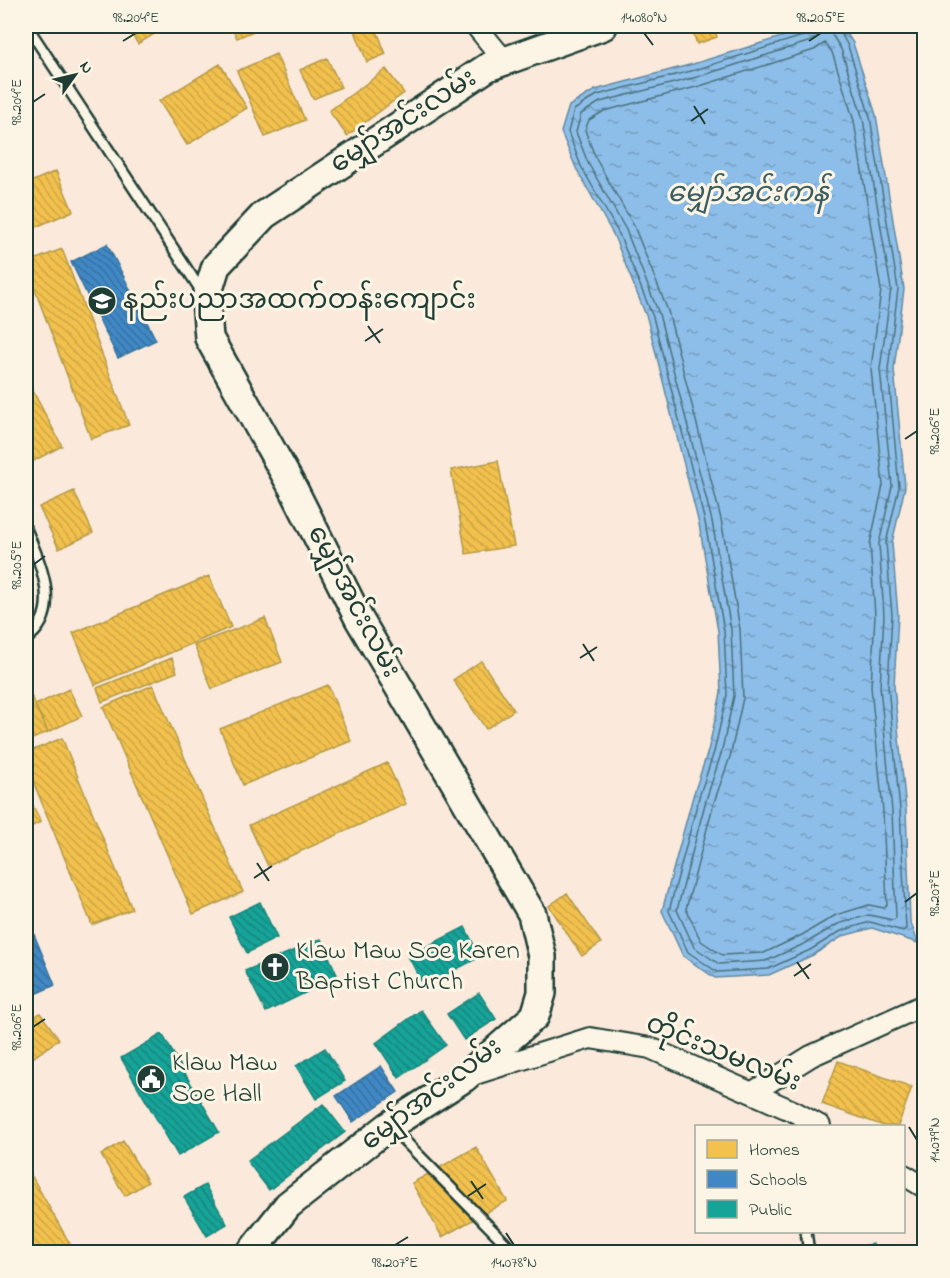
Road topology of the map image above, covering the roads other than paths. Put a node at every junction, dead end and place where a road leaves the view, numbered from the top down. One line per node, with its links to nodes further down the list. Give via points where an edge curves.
1 (27, 26): 5 (lane)
2 (476, 26): 4 (street)
3 (603, 26): 4 (street, မျှော်အင်းလမ်း)
4 (503, 59): 5 (street, မျှော်အင်းလမ်း, via 264,215 216,266)
5 (206, 299): 9 (street, မျှော်အင်းလမ်း, via 209,338 214,348 294,490 359,619 531,914 542,956 542,993 534,1016)
6 (26, 529): 7 (lane, via 49,598 36,632)
7 (26, 639)
8 (924, 1005): 10 (street, via 811,1056)
9 (464, 1078): 10 (street, တိုင်းသမလမ်း, via 590,1038 650,1048); 13 (street, မျှော်အင်းလမ်း)
10 (753, 1092): 11 (street, တိုင်းသမလမ်း)
11 (795, 1119): 12 (street, တိုင်းသမလမ်း)
12 (816, 1125)
13 (389, 1126): 17 (street, မျှော်အင်းလမ်း, via 288,1205); 18 (lane)
14 (905, 1176): 15 (street)
15 (924, 1187)
16 (806, 1233): 19 (lane)
17 (251, 1252)
18 (514, 1252)
19 (809, 1252)

